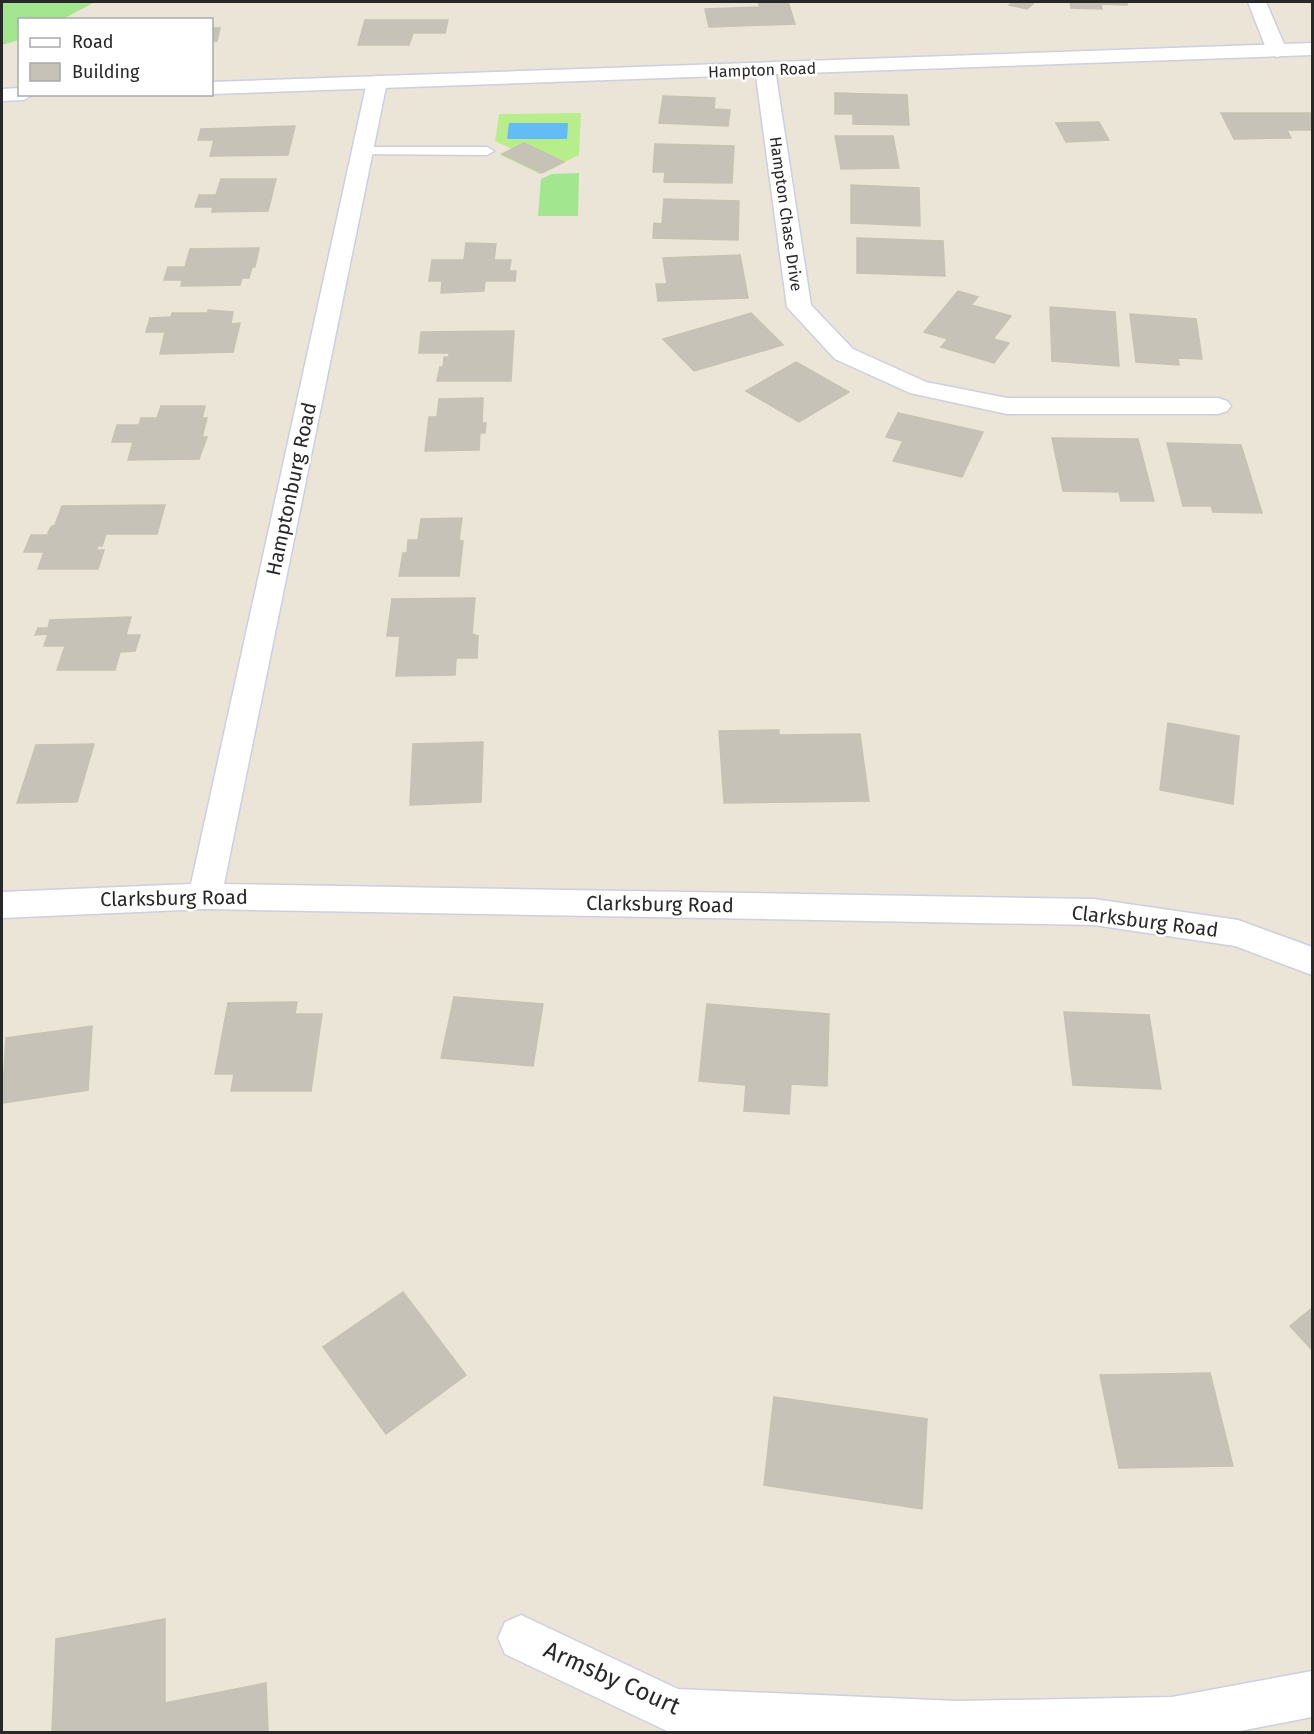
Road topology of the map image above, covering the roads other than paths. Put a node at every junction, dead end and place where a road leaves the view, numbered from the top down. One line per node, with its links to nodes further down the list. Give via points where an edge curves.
1 (1257, 2): 3 (street)
2 (1312, 49): 3 (street, Hampton Road)
3 (1277, 51): 4 (street, Hampton Road)
4 (765, 69): 5 (street, Hampton Road); 11 (street, Hampton Chase Drive, via 799,307 844,354 919,388 1007,406)
5 (377, 82): 6 (street, Hampton Road); 10 (street, Hamptonburg Road)
6 (213, 88)
7 (18, 94): 8 (street)
8 (2, 95)
9 (487, 151): 10 (lane)
10 (362, 152): 12 (street, Hamptonburg Road)
11 (1218, 406)
12 (205, 896): 13 (street, Clarksburg Road); 14 (street, Clarksburg Road, via 1094,912 1238,933)
13 (2, 904)
14 (1312, 961)
15 (521, 1638): 16 (street, Armsby Court, via 676,1712 957,1725 1172,1721)
16 (1312, 1694)

